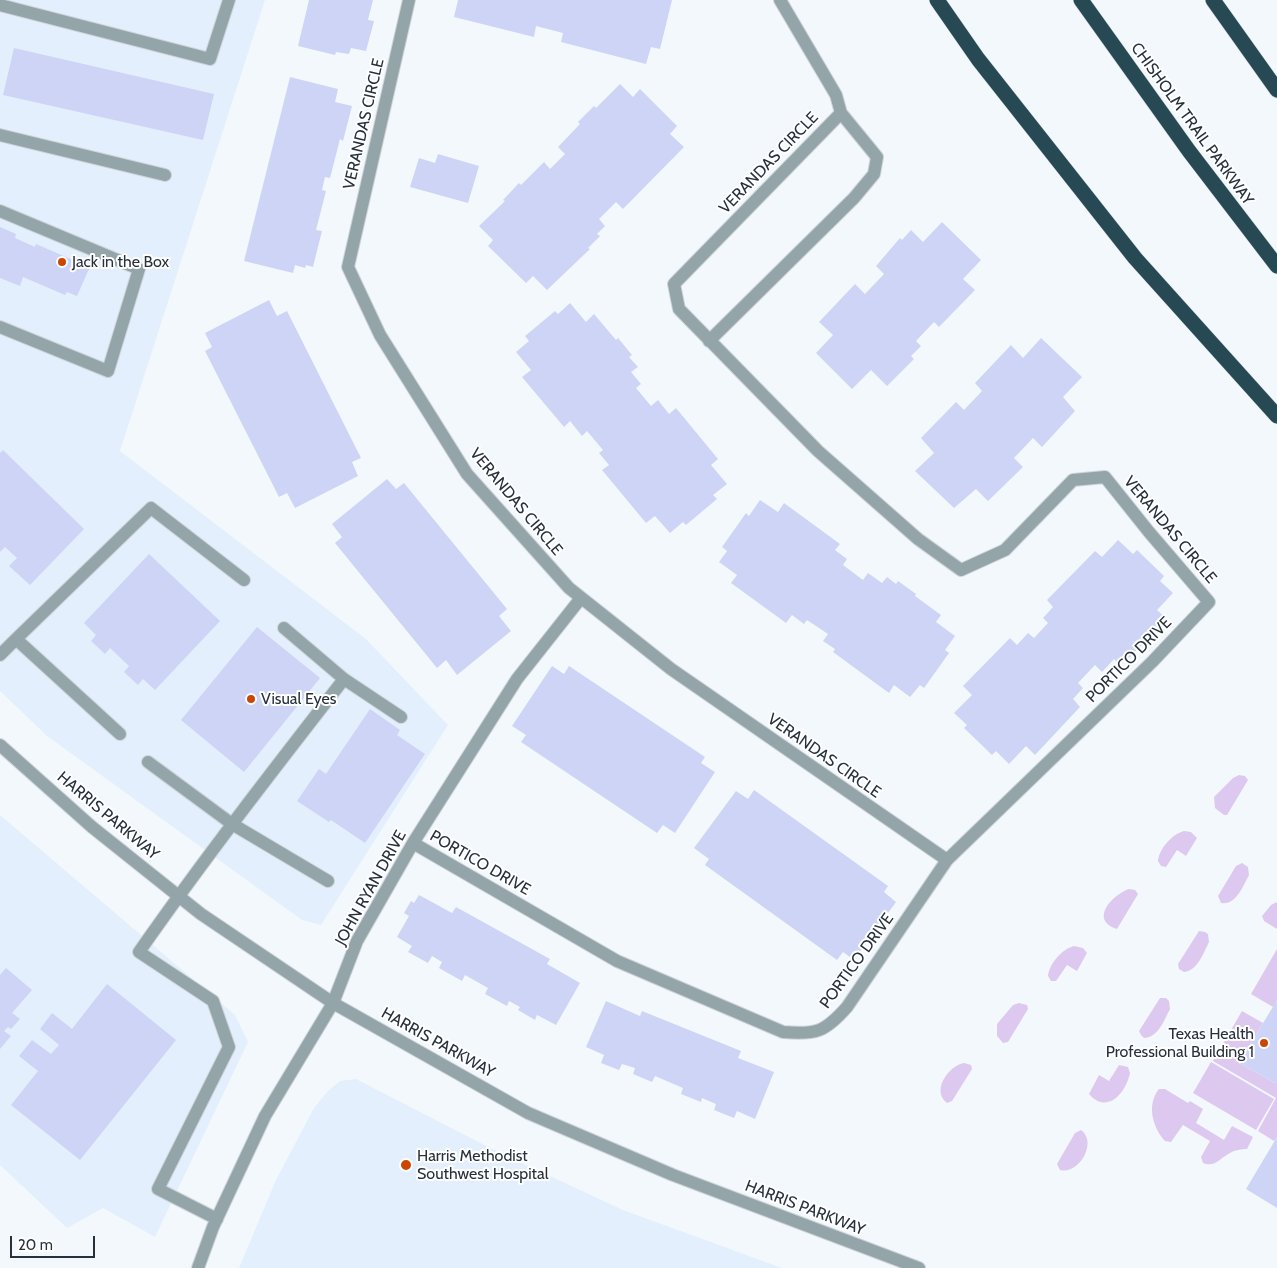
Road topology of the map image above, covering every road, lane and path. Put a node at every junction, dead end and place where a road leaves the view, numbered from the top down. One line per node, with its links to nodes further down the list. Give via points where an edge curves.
1 (229, 0): 7 (street, via 210,59)
2 (409, 0): 18 (street, VERANDAS CIRCLE, via 348,267 380,335 467,474 568,588)
3 (780, 0): 9 (street, VERANDAS CIRCLE, via 836,95)
4 (937, 0): 16 (highway, via 978,59 1135,258)
5 (1081, 0): 13 (highway, CHISHOLM TRAIL PARKWAY, via 1189,151)
6 (1214, 0): 8 (highway)
7 (0, 5)
8 (1277, 90)
9 (841, 113): 15 (street, VERANDAS CIRCLE, via 674,284 679,309); 15 (street, via 877,157 874,174 854,198)
10 (0, 135): 11 (street)
11 (165, 175)
12 (0, 211): 14 (street, via 139,269 108,371)
13 (1277, 266)
14 (0, 327)
15 (709, 341): 19 (street, VERANDAS CIRCLE, via 818,452 918,539 962,570 1005,550 1073,480 1105,476)
16 (1277, 416)
17 (244, 580): 21 (street, via 151,508)
18 (581, 598): 29 (street, JOHN RYAN DRIVE, via 517,680); 30 (street, VERANDAS CIRCLE, via 672,669)
19 (1209, 602): 30 (street, PORTICO DRIVE, via 1152,662)
20 (284, 628): 23 (street)
21 (16, 639): 22 (street); 25 (street)
22 (0, 655)
23 (344, 679): 24 (street); 28 (street)
24 (401, 717)
25 (120, 734)
26 (0, 745): 32 (street, HARRIS PARKWAY, via 92,827)
27 (148, 762): 28 (street)
28 (232, 824): 31 (street); 32 (street)
29 (413, 843): 30 (street, PORTICO DRIVE, via 617,961 783,1032 801,1034 818,1032 835,1021 847,1007); 33 (street, JOHN RYAN DRIVE, via 357,941)
30 (947, 860)
31 (328, 881)
32 (178, 896): 33 (street, HARRIS PARKWAY); 34 (street, via 139,952 213,1002 229,1047 158,1189)
33 (332, 1003): 34 (street, JOHN RYAN DRIVE, via 265,1116); 36 (street, HARRIS PARKWAY, via 528,1112 672,1175)
34 (216, 1219): 35 (street, JOHN RYAN DRIVE)
35 (198, 1268)
36 (919, 1268)

